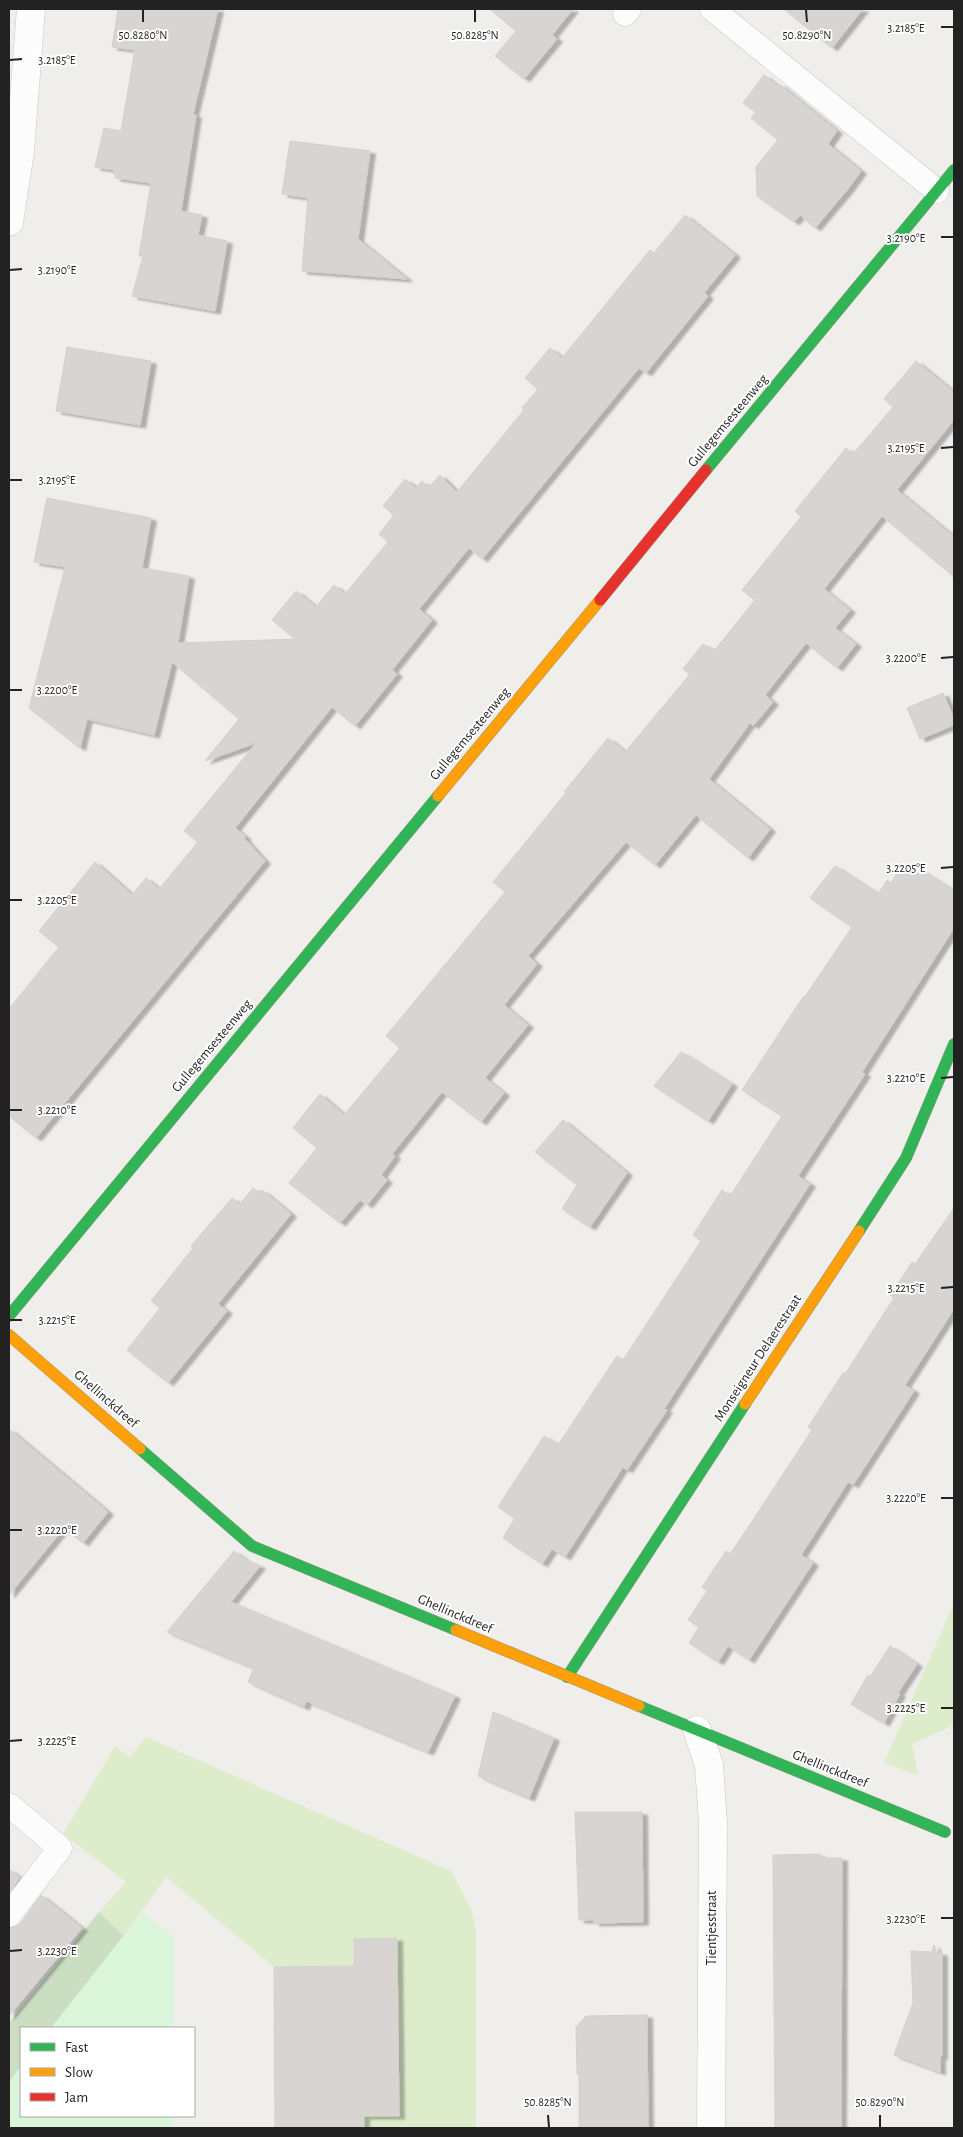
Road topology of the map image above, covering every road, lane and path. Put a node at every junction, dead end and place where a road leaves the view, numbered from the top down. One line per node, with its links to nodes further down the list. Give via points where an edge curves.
1 (31, 9): 5 (street, via 20,151)
2 (712, 9): 4 (lane)
3 (954, 170): 4 (street, Gullegemsesteenweg)
4 (937, 191): 7 (street, Gullegemsesteenweg)
5 (9, 222)
6 (954, 1044): 9 (street, Monseigneur Delaerestraat, via 906,1158)
7 (9, 1316)
8 (9, 1335): 9 (street, Ghellinckdreef, via 252,1546)
9 (568, 1677): 10 (street, Ghellinckdreef)
10 (697, 1730): 12 (street, Ghellinckdreef); 14 (street, Tientjesstraat, via 709,1765 712,1823)
11 (9, 1806): 13 (lane, via 60,1848)
12 (945, 1832)
13 (9, 1915)
14 (711, 2128)

